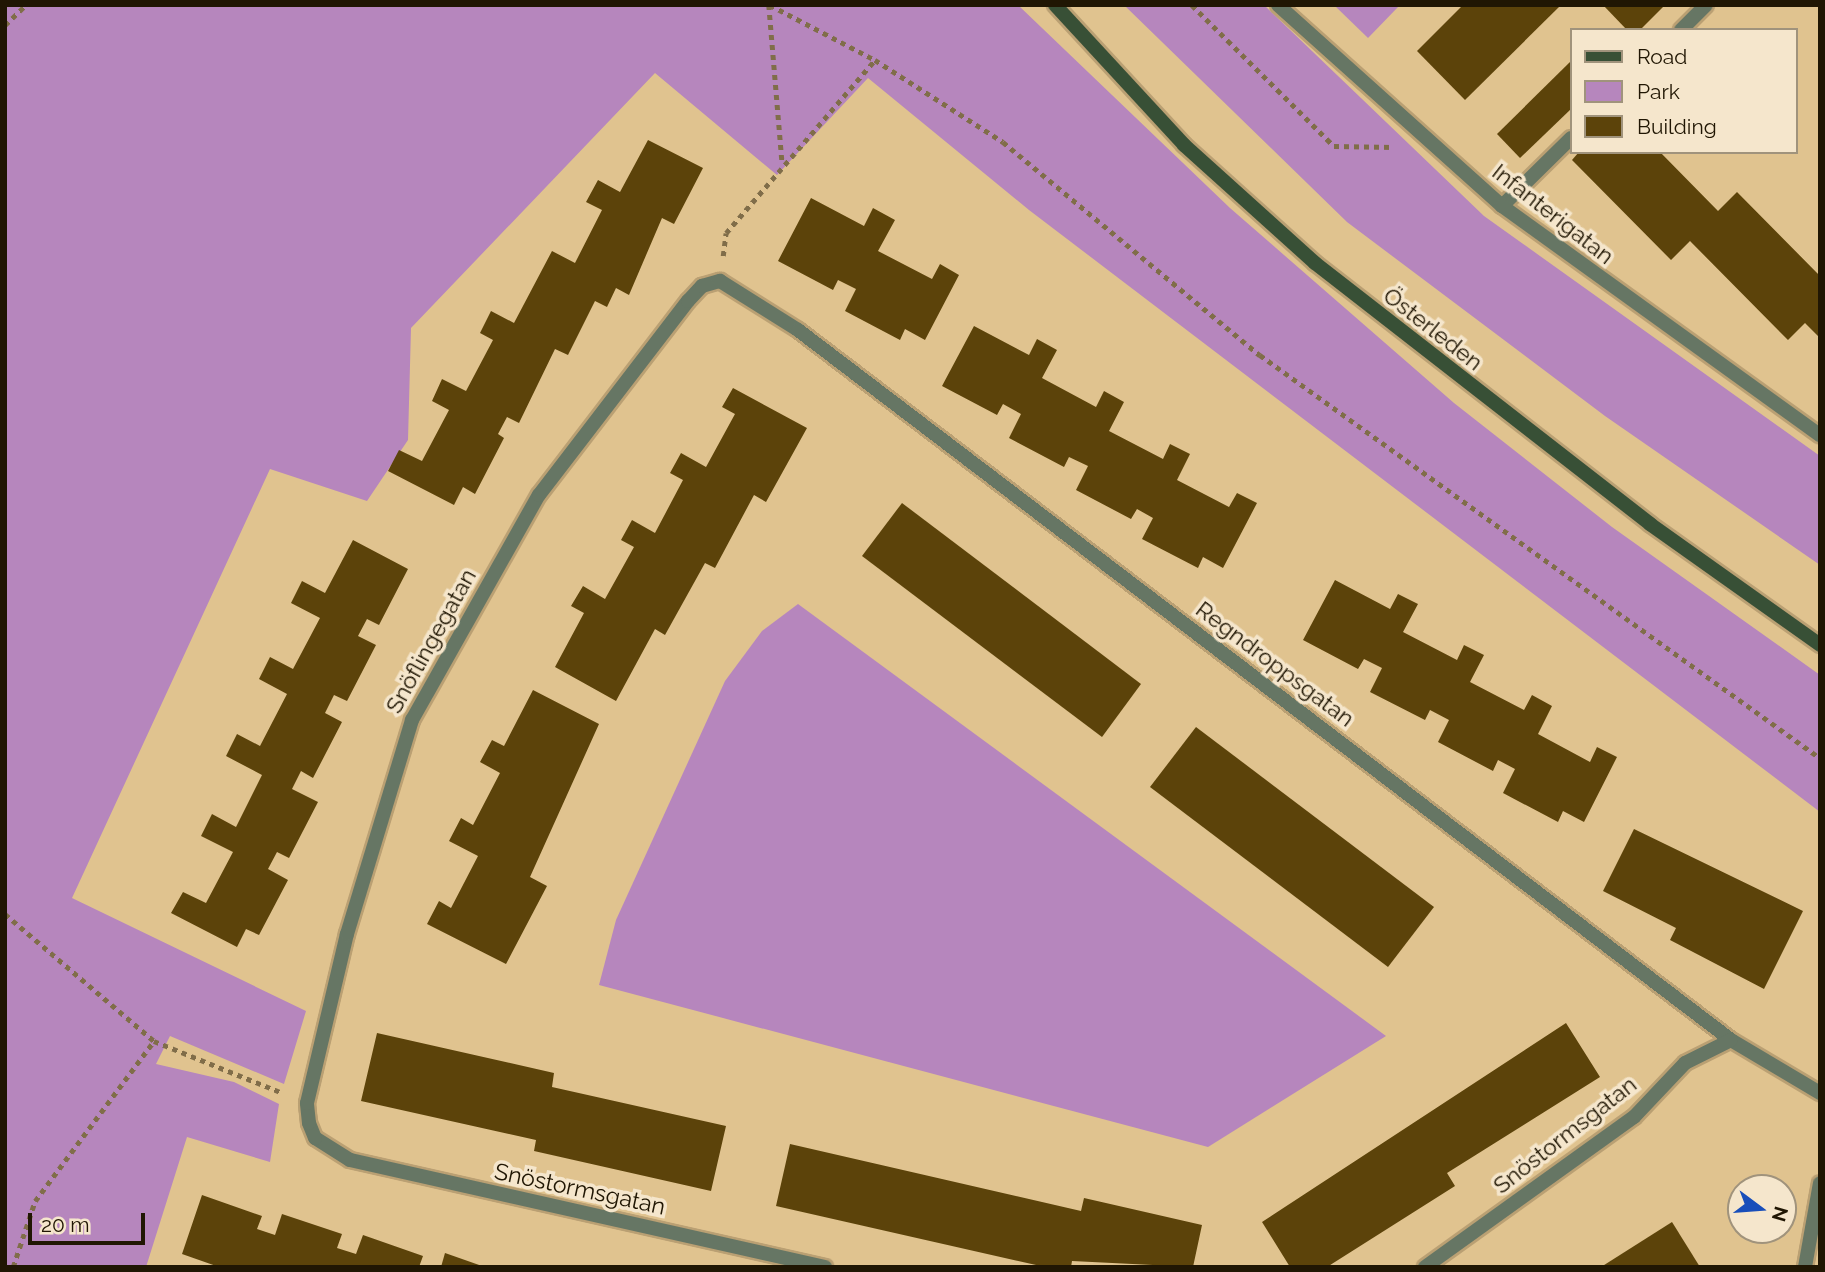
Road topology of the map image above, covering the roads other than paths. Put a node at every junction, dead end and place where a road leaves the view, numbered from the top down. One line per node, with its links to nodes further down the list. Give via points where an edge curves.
1 (1055, 5): 9 (main road, Österleden, via 1184,145 1315,263 1639,516)
2 (1278, 5): 6 (street, Infanterigatan)
3 (1706, 5): 4 (street)
4 (1683, 28)
5 (1570, 139): 6 (street)
6 (1502, 206): 8 (street, Infanterigatan)
7 (720, 281): 10 (street, Regndroppsgatan, via 809,338); 12 (street, Snöflingegatan, via 702,286 539,495 412,720 347,934 307,1103 315,1138)
8 (1820, 435)
9 (1820, 645)
10 (1731, 1040): 11 (street, Regndroppsgatan); 16 (street, Snöstormsgatan, via 1685,1063 1634,1117)
11 (1820, 1093)
12 (328, 1149): 15 (street, Snöstormsgatan, via 389,1171)
13 (1820, 1183): 14 (street)
14 (1816, 1224): 17 (street)
15 (825, 1267)
16 (1424, 1267)
17 (1805, 1267)

